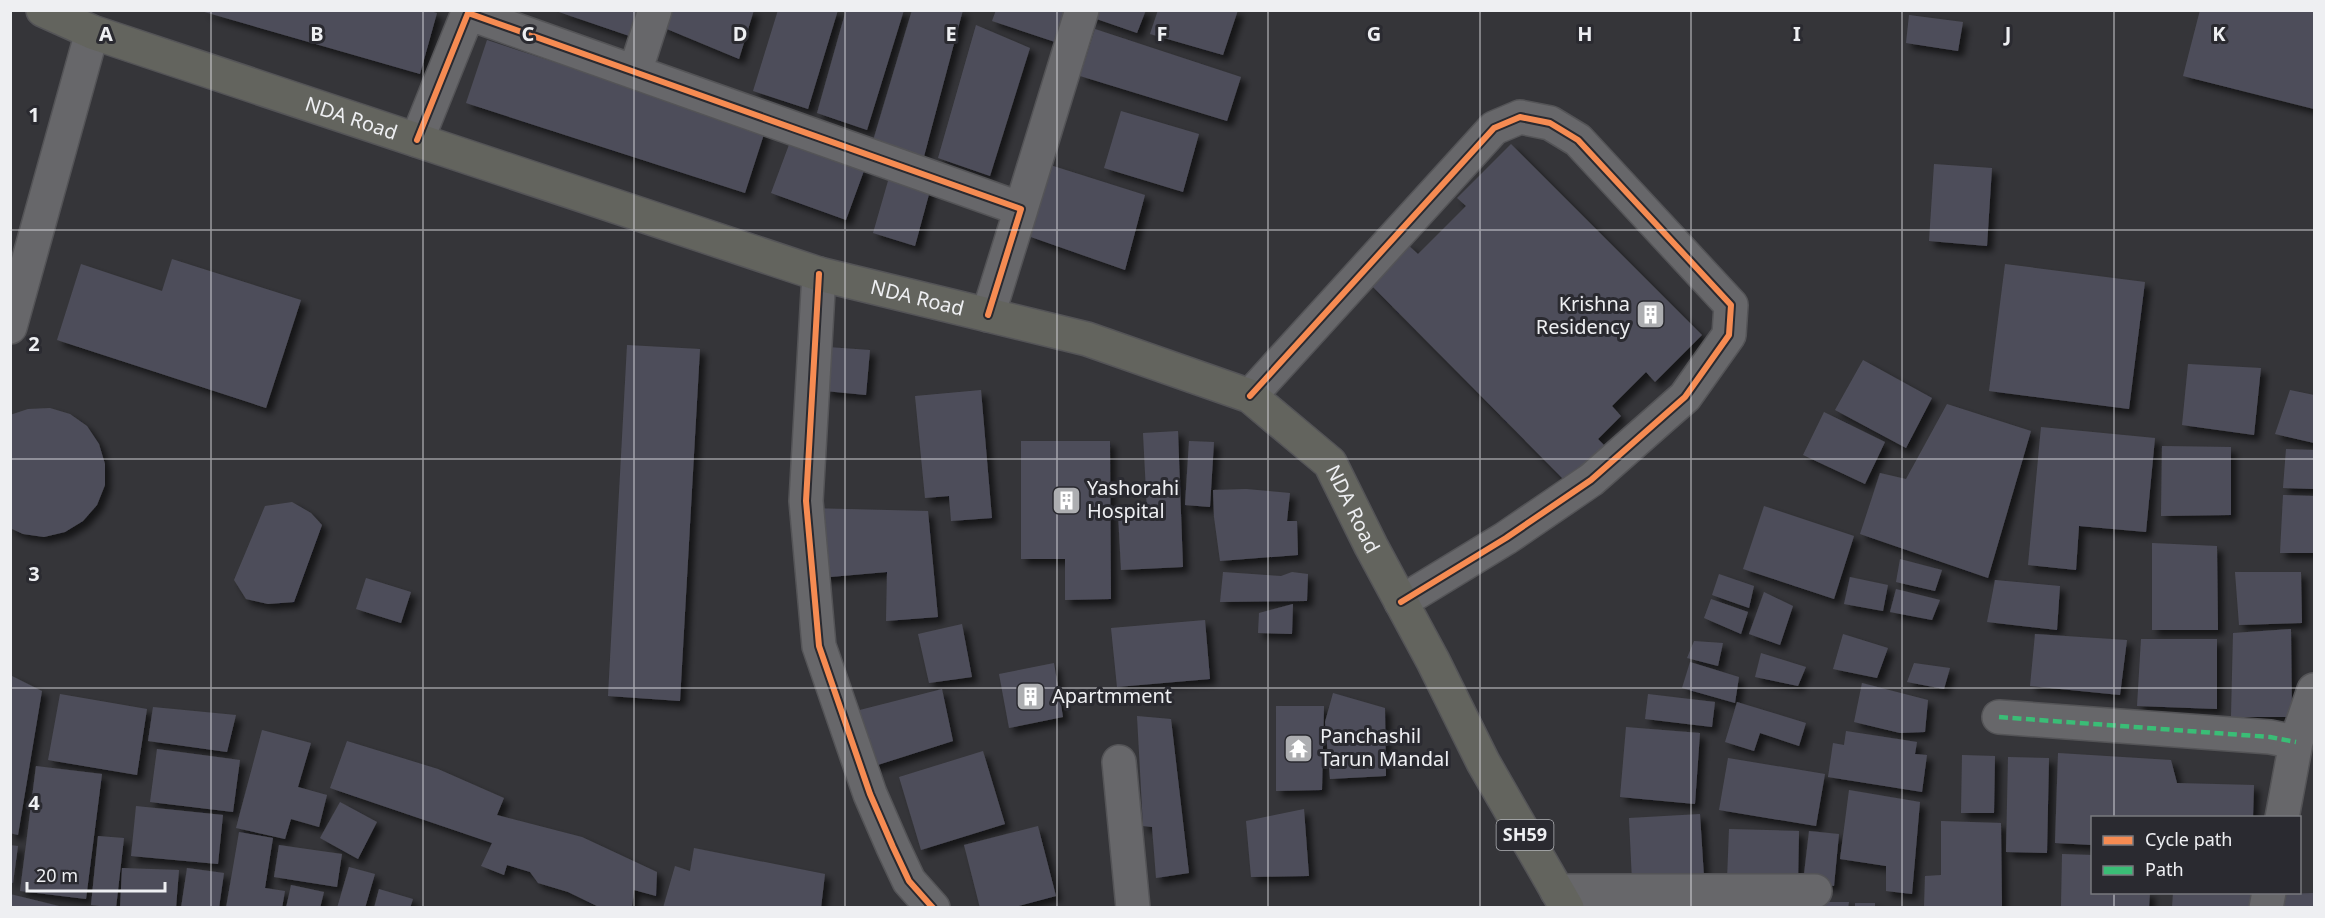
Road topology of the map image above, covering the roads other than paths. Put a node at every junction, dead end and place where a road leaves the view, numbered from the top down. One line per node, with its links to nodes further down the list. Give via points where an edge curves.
1 (43, 10): 5 (main road, NDA Road / SH59)
2 (655, 10): 6 (street)
3 (1082, 10): 8 (street)
4 (464, 12): 6 (street); 7 (street)
5 (92, 32): 7 (main road, NDA Road / SH59); 11 (street)
6 (636, 72): 8 (street)
7 (417, 140): 9 (main road, NDA Road / SH59)
8 (1021, 209): 10 (street)
9 (819, 274): 10 (main road, NDA Road / SH59); 21 (street, via 806,501 819,646 892,847 909,881)
10 (988, 315): 12 (main road, NDA Road / SH59, via 1087,339)
11 (10, 327)
12 (1250, 396): 13 (main road, NDA Road / SH59, via 1330,463); 13 (street, via 1494,128 1520,117 1550,123 1578,140 1731,305 1729,335 1685,397 1591,480)
13 (1401, 602): 20 (main road, NDA Road / SH59, via 1483,762)
14 (2314, 690): 16 (street)
15 (1999, 717): 16 (street)
16 (2296, 742): 18 (street)
17 (1119, 762): 22 (street)
18 (2282, 816)
19 (1815, 891): 20 (street)
20 (1562, 899)
21 (933, 908)
22 (1133, 908)

